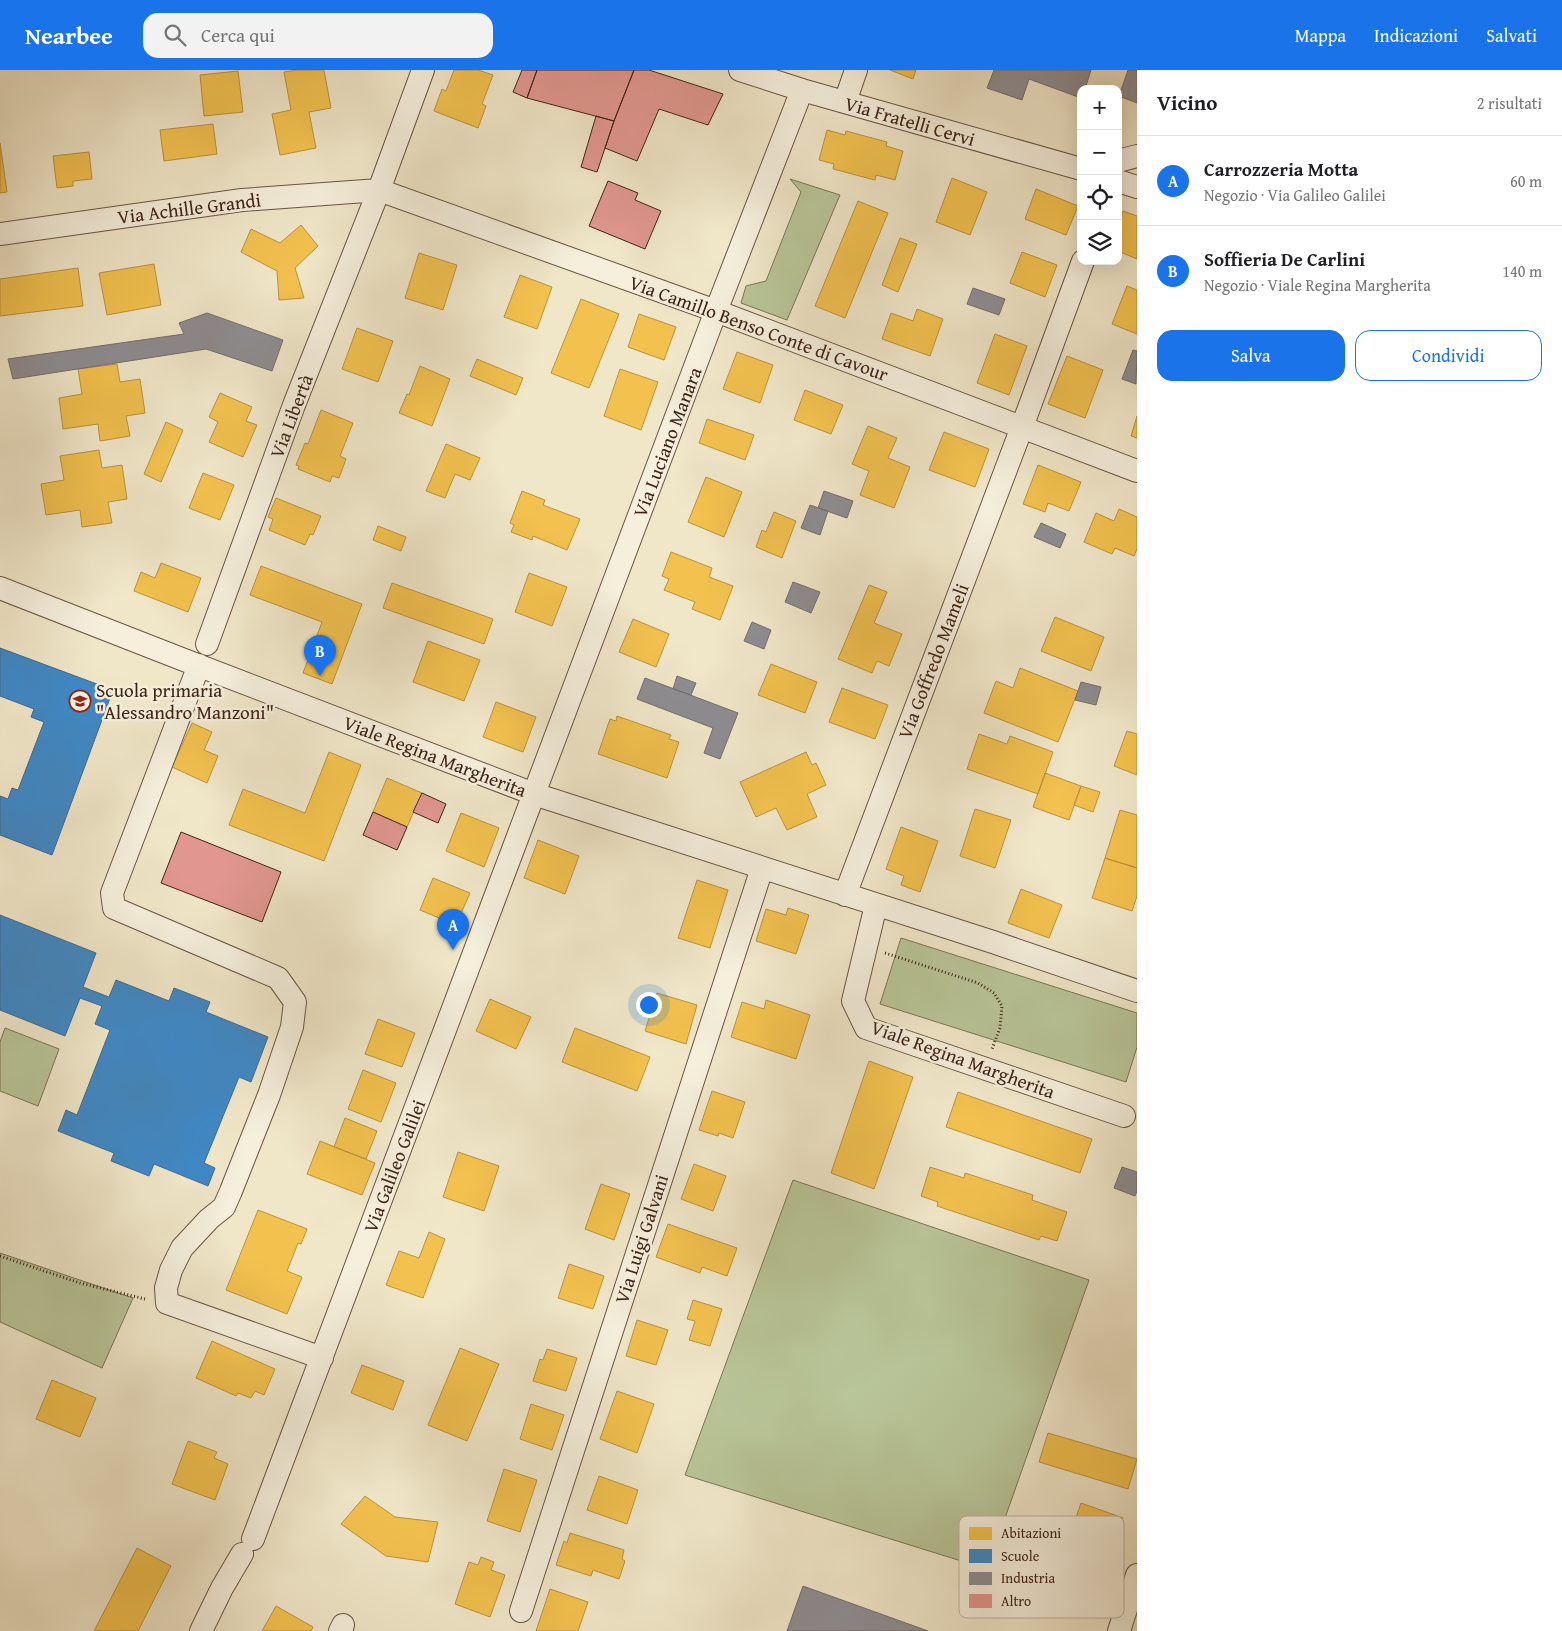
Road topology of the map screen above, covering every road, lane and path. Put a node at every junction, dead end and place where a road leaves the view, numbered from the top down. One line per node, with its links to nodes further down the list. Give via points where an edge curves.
1 (423, 70): 11 (street, Via Libertà)
2 (740, 70): 4 (street, Via Fratelli Cervi)
3 (856, 70): 5 (street)
4 (802, 90): 5 (street, Via Fratelli Cervi); 14 (street, Via Luciano Manara)
5 (845, 102): 8 (street, Via Fratelli Cervi)
6 (1137, 156): 7 (street)
7 (1122, 160)
8 (1077, 168)
9 (1122, 182): 10 (street)
10 (1137, 187)
11 (380, 190): 12 (street, Via Achille Grandi, via 242,200); 14 (street, Via Camillo Benso Conte di Cavour); 18 (street, Via Libertà, via 294,405)
12 (0, 234)
13 (1081, 265): 15 (street, Via Goffredo Mameli)
14 (716, 311): 15 (street, Via Camillo Benso Conte di Cavour); 20 (street, Via Luciano Manara)
15 (1022, 427): 16 (street, Via Camillo Benso Conte di Cavour); 22 (street, Via Goffredo Mameli)
16 (1137, 471)
17 (0, 588): 19 (street, Viale Regina Margherita)
18 (207, 644)
19 (199, 666): 20 (street, Viale Regina Margherita); 29 (street, via 112,893 114,908 278,978 295,1002 295,1007 292,1027 269,1095 232,1191 224,1207 182,1248 166,1288)
20 (534, 794): 21 (street, Viale Regina Margherita); 30 (street, Via Galileo Galilei)
21 (762, 868): 22 (street, Viale Regina Margherita); 32 (street, Via Luigi Galvani)
22 (845, 895): 23 (street, Viale Regina Margherita)
23 (876, 905): 24 (street, Viale Regina Margherita); 25 (street, Viale Regina Margherita)
24 (866, 947): 26 (street, Viale Regina Margherita, via 853,1001 866,1028); 26 (path, via 978,983 994,993 1002,1006 1000,1028)
25 (1137, 991)
26 (984, 1068): 27 (street, Viale Regina Margherita)
27 (1124, 1116)
28 (0, 1256): 29 (path, via 80,1283)
29 (167, 1303): 30 (street)
30 (322, 1358): 35 (street, Via Galileo Galilei, via 247,1546)
31 (1137, 1575): 33 (street)
32 (521, 1610)
33 (1124, 1618)
34 (1124, 1618): 36 (street)
35 (201, 1631)
36 (1120, 1631)

